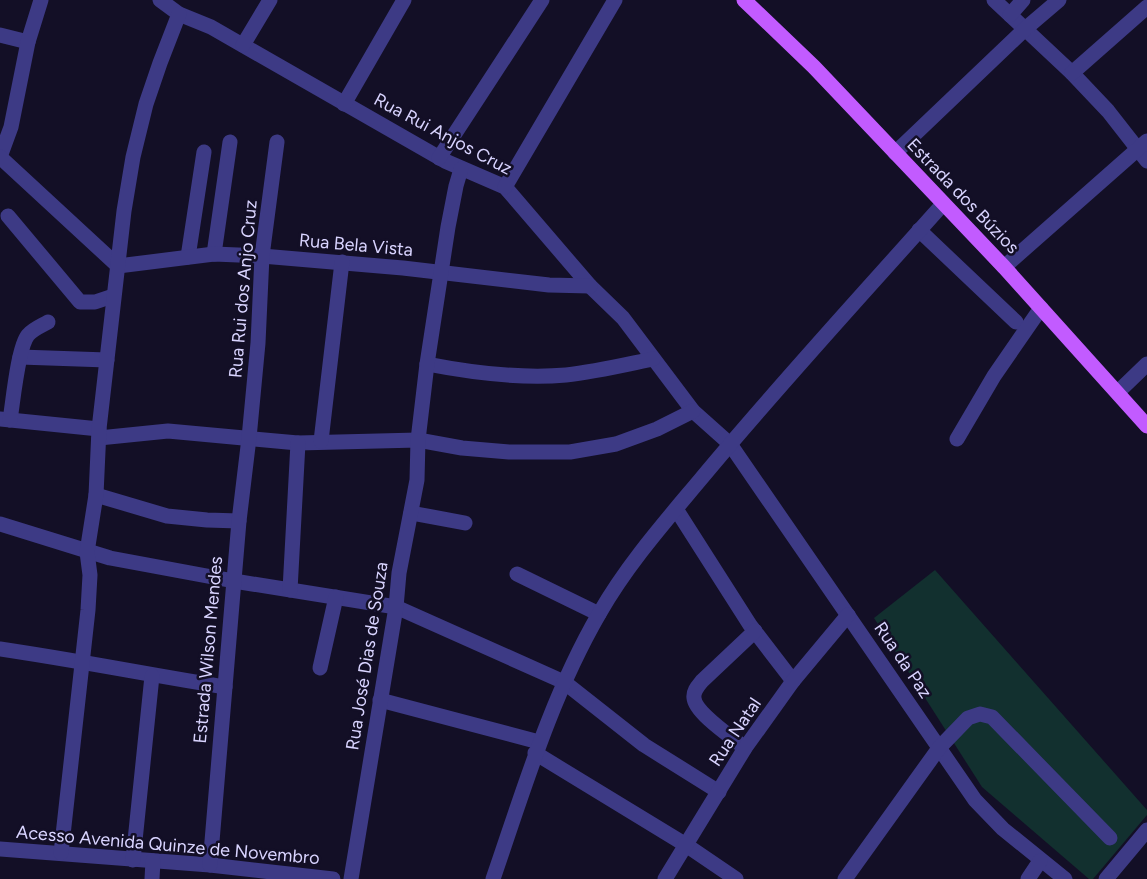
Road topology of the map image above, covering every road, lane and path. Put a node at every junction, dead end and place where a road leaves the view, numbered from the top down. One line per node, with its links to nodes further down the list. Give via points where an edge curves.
1 (41, 0): 16 (street)
2 (160, 0): 12 (street, Rua Rui Anjos Cruz)
3 (270, 0): 17 (street)
4 (404, 0): 19 (street)
5 (542, 0): 26 (street)
6 (615, 0): 28 (street)
7 (744, 0): 24 (main road, Estrada dos Búzios)
8 (994, 0): 13 (street)
9 (1023, 0): 13 (street)
10 (1059, 0): 14 (street)
11 (1147, 8): 18 (street)
12 (179, 14): 17 (street, Rua Rui Anjos Cruz); 36 (street, via 159,63 133,157)
13 (1010, 15): 14 (street)
14 (1025, 29): 18 (street); 24 (street)
15 (0, 35): 16 (street)
16 (28, 42): 25 (street, via 15,110)
17 (243, 45): 19 (street, Rua Rui Anjos Cruz)
18 (1072, 73): 22 (street)
19 (344, 104): 26 (street, Rua Rui Anjos Cruz)
20 (230, 142): 32 (street)
21 (277, 142): 34 (street, Rua Rui dos Anjo Cruz)
22 (1144, 151): 37 (street)
23 (204, 152): 33 (street)
24 (895, 153): 29 (main road, Estrada dos Búzios)
25 (0, 158): 36 (street)
26 (439, 158): 27 (street, Rua Rui Anjos Cruz)
27 (461, 169): 28 (street, Rua Rui Anjos Cruz); 38 (street, Rua José Dias de Souza)
28 (505, 187): 39 (street, Rua Rui Anjos Cruz)
29 (943, 204): 31 (street); 37 (main road, Estrada dos Búzios)
30 (8, 216): 40 (street, via 80,302)
31 (919, 230): 43 (street); 59 (street)
32 (214, 254): 33 (street, Rua Bela Vista); 34 (street, Rua Bela Vista)
33 (188, 256): 36 (street, Rua Bela Vista)
34 (262, 256): 35 (street, Rua Bela Vista); 54 (street, Rua Rui dos Anjo Cruz)
35 (342, 262): 38 (street, Rua Bela Vista); 57 (street)
36 (118, 266): 40 (street)
37 (1004, 267): 41 (main road, Estrada dos Búzios)
38 (441, 273): 39 (street, Rua Bela Vista); 47 (street, Rua José Dias de Souza)
39 (590, 286): 45 (street, Rua Rui Anjos Cruz, via 623,318)
40 (113, 296): 46 (street)
41 (1041, 308): 49 (main road, Estrada dos Búzios); 55 (street)
42 (48, 322): 44 (street, via 26,337)
43 (1016, 322)
44 (20, 357): 46 (street); 51 (street)
45 (653, 359): 47 (street, via 567,375 534,376 467,372); 50 (street, Rua Rui Anjos Cruz)
46 (107, 360): 53 (street)
47 (427, 364): 56 (street, Rua José Dias de Souza)
48 (1147, 364): 49 (street)
49 (1118, 392): 52 (main road, Estrada dos Búzios)
50 (693, 411): 56 (street, via 616,444 570,452 509,452); 59 (street, Rua Rui Anjos Cruz)
51 (5, 419): 53 (street)
52 (1147, 426)
53 (99, 433): 54 (street, via 168,431); 60 (street)
54 (249, 438): 58 (street); 63 (street, Estrada Wilson Mendes)
55 (957, 439)
56 (418, 440): 57 (street); 62 (street, Rua José Dias de Souza)
57 (321, 441): 58 (street)
58 (298, 443): 69 (street)
59 (730, 444): 61 (street); 73 (street, Rua da Paz)
60 (96, 495): 63 (street, via 167,516); 66 (street)
61 (676, 509): 72 (street, via 623,576); 74 (street)
62 (411, 513): 64 (street); 71 (street, Rua José Dias de Souza)
63 (238, 521): 68 (street, Estrada Wilson Mendes)
64 (465, 523)
65 (0, 524): 66 (street)
66 (87, 552): 68 (street); 76 (street, via 90,575)
67 (517, 574): 72 (street)
68 (234, 581): 69 (street); 81 (street, Estrada Wilson Mendes)
69 (290, 590): 70 (street)
70 (336, 597): 71 (street); 77 (street)
71 (396, 607): 80 (street); 82 (street, Rua José Dias de Souza)
72 (599, 614): 80 (street)
73 (848, 615): 79 (street, Rua Natal); 85 (street, Rua da Paz)
74 (755, 631): 79 (street); 84 (street, via 702,681 694,698 698,709)
75 (0, 649): 76 (street)
76 (83, 663): 78 (street); 91 (street)
77 (320, 668)
78 (152, 676): 81 (street); 92 (street)
79 (794, 681): 84 (street, Rua Natal)
80 (564, 682): 83 (street); 86 (street, via 644,745)
81 (225, 687): 95 (street, Estrada Wilson Mendes)
82 (380, 700): 83 (street); 100 (street, Rua José Dias de Souza)
83 (537, 748): 89 (street); 101 (street)
84 (745, 748): 86 (street, Rua Natal)
85 (939, 748): 88 (street, via 968,718 980,714 992,717); 94 (street, Rua da Paz, via 975,800); 104 (street)
86 (719, 792): 89 (street, Rua Natal)
87 (1147, 830): 107 (street)
88 (1110, 838)
89 (686, 845): 102 (street, Rua Natal); 103 (street)
90 (0, 849): 91 (street, Acesso Avenida Quinze de Novembro)
91 (62, 853): 92 (street, Acesso Avenida Quinze de Novembro)
92 (133, 860): 93 (street, Acesso Avenida Quinze de Novembro)
93 (153, 861): 95 (street, Acesso Avenida Quinze de Novembro); 98 (street)
94 (1040, 861): 105 (street); 106 (street, Rua da Paz)
95 (210, 865): 96 (street, Acesso Avenida Quinze de Novembro)
96 (233, 874): 97 (street, Acesso Avenida Quinze de Novembro)
97 (292, 876): 99 (street, Acesso Avenida Quinze de Novembro)
98 (152, 879)
99 (333, 879)
100 (351, 879)
101 (493, 879)
102 (665, 879)
103 (736, 879)
104 (845, 879)
105 (1028, 879)
106 (1065, 879)
107 (1106, 879)

